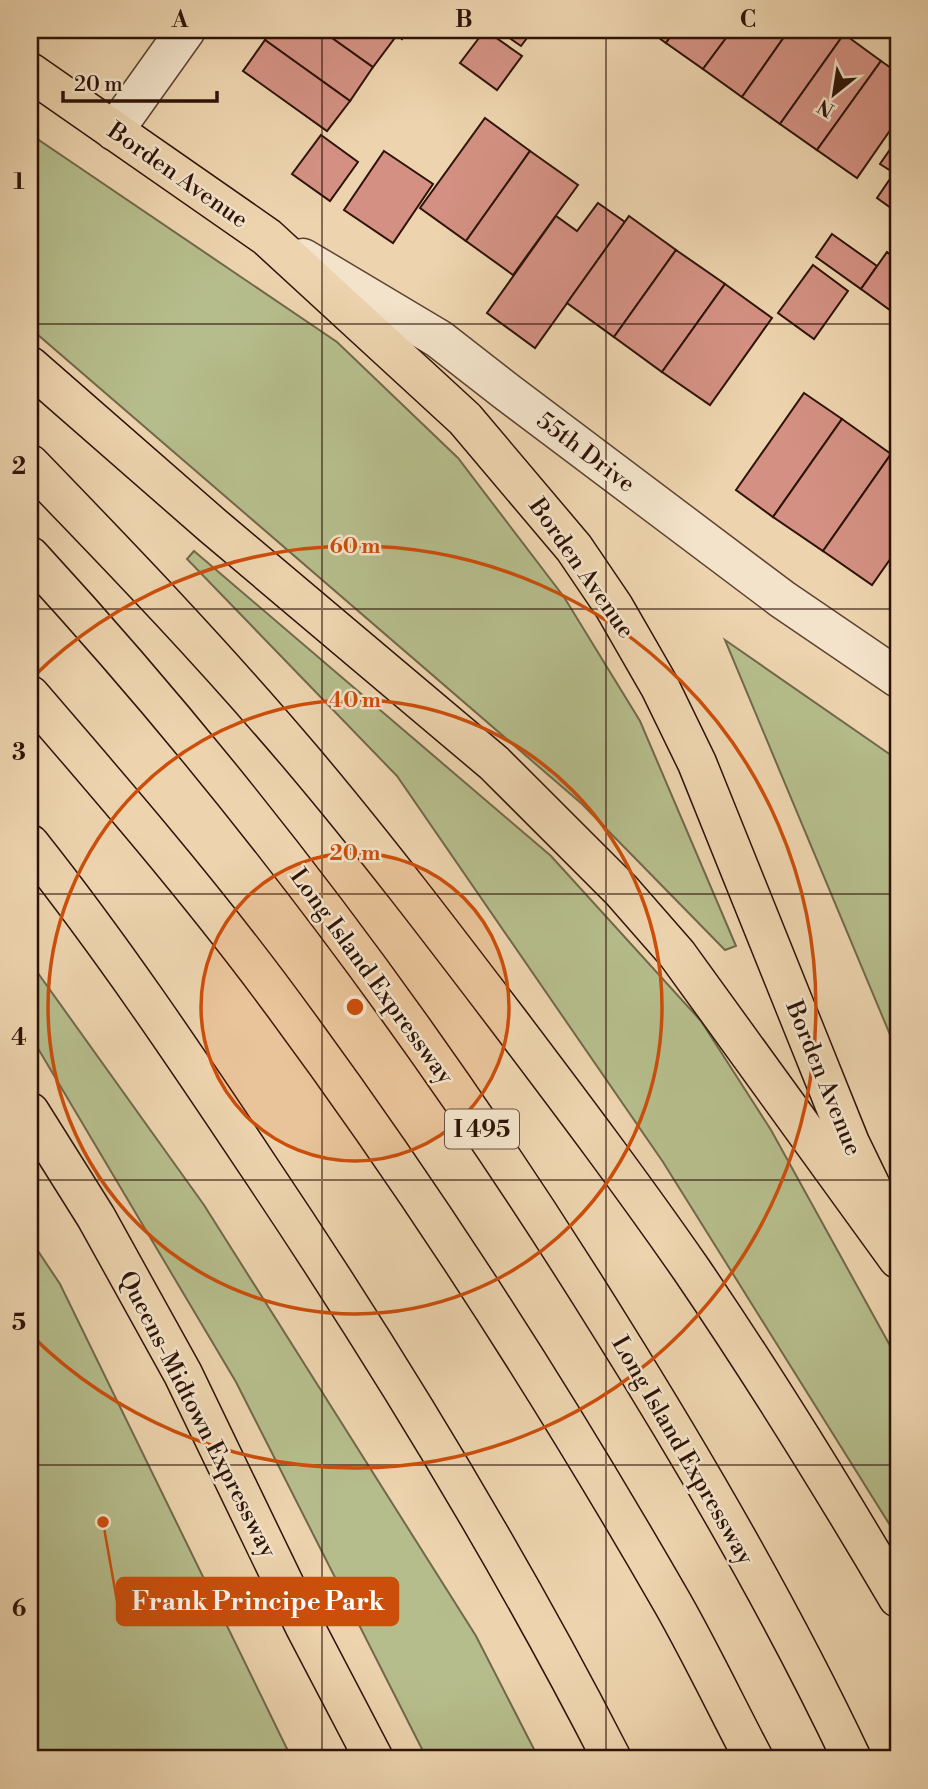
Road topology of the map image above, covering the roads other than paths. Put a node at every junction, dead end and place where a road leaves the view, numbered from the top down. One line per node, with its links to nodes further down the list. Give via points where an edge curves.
1 (186, 30): 3 (street)
2 (30, 72): 3 (main road, Borden Avenue)
3 (114, 131): 4 (main road, Borden Avenue)
4 (267, 237): 8 (street, 55th Drive, via 439,339 782,599); 12 (main road, Borden Avenue, via 465,419 574,548 614,607 697,763 850,1143)
5 (30, 366): 13 (main road, via 494,763 621,890 677,954)
6 (30, 464): 14 (main road, via 294,750 430,918 690,1267)
7 (30, 556): 18 (main road, Long Island Expressway / I 495, via 154,696 265,832 338,926 496,1149 710,1492)
8 (898, 678)
9 (30, 695): 17 (main road, via 268,984 384,1145 481,1288 580,1447 674,1608)
10 (30, 844): 16 (main road, via 207,1090 373,1341 525,1597)
11 (30, 1112): 15 (main road, Queens-Midtown Expressway, via 96,1217 177,1363)
12 (898, 1242)
13 (898, 1259)
14 (898, 1598)
15 (374, 1759)
16 (612, 1759)
17 (754, 1759)
18 (852, 1759)

